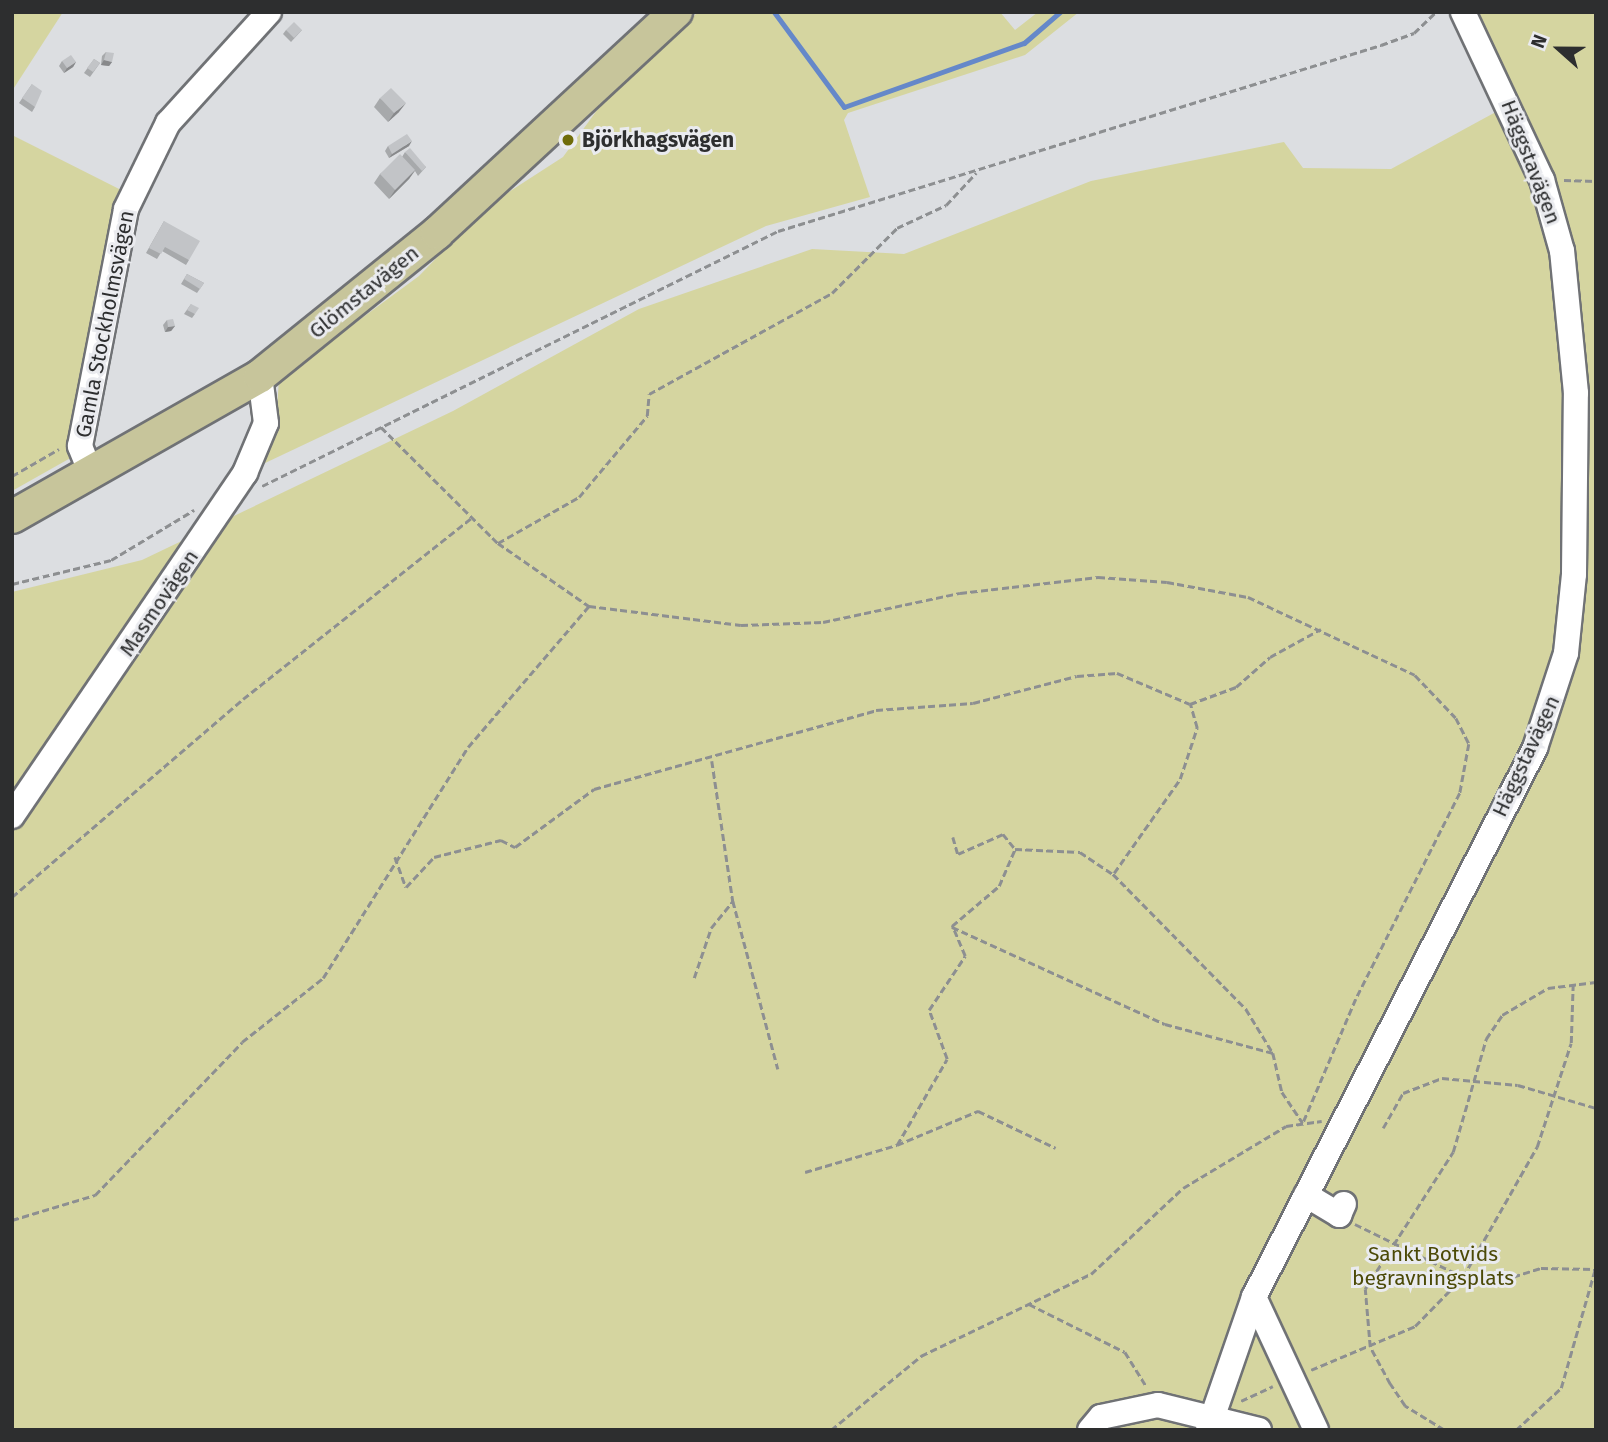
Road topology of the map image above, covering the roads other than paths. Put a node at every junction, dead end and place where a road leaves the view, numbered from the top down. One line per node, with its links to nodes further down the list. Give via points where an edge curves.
1 (269, 12): 5 (street, Gamla Stockholmsvägen, via 169,123 126,209)
2 (676, 12): 4 (main road, Glömstavägen, via 437,233)
3 (1463, 12): 8 (street, Häggstavägen, via 1542,180 1562,251 1576,393 1574,573 1559,684 1535,748)
4 (260, 376): 5 (main road, Glömstavägen); 7 (street, Masmovägen, via 265,431 240,482)
5 (85, 459): 6 (main road, Glömstavägen)
6 (12, 517)
7 (12, 816)
8 (1306, 1195): 9 (street); 10 (street, Häggstavägen)
9 (1342, 1210)
10 (1254, 1297): 11 (street, Häggstavägen); 14 (street)
11 (1210, 1422): 12 (street, via 1158,1405 1101,1417); 13 (street)
12 (1090, 1430)
13 (1259, 1430)
14 (1316, 1430)

